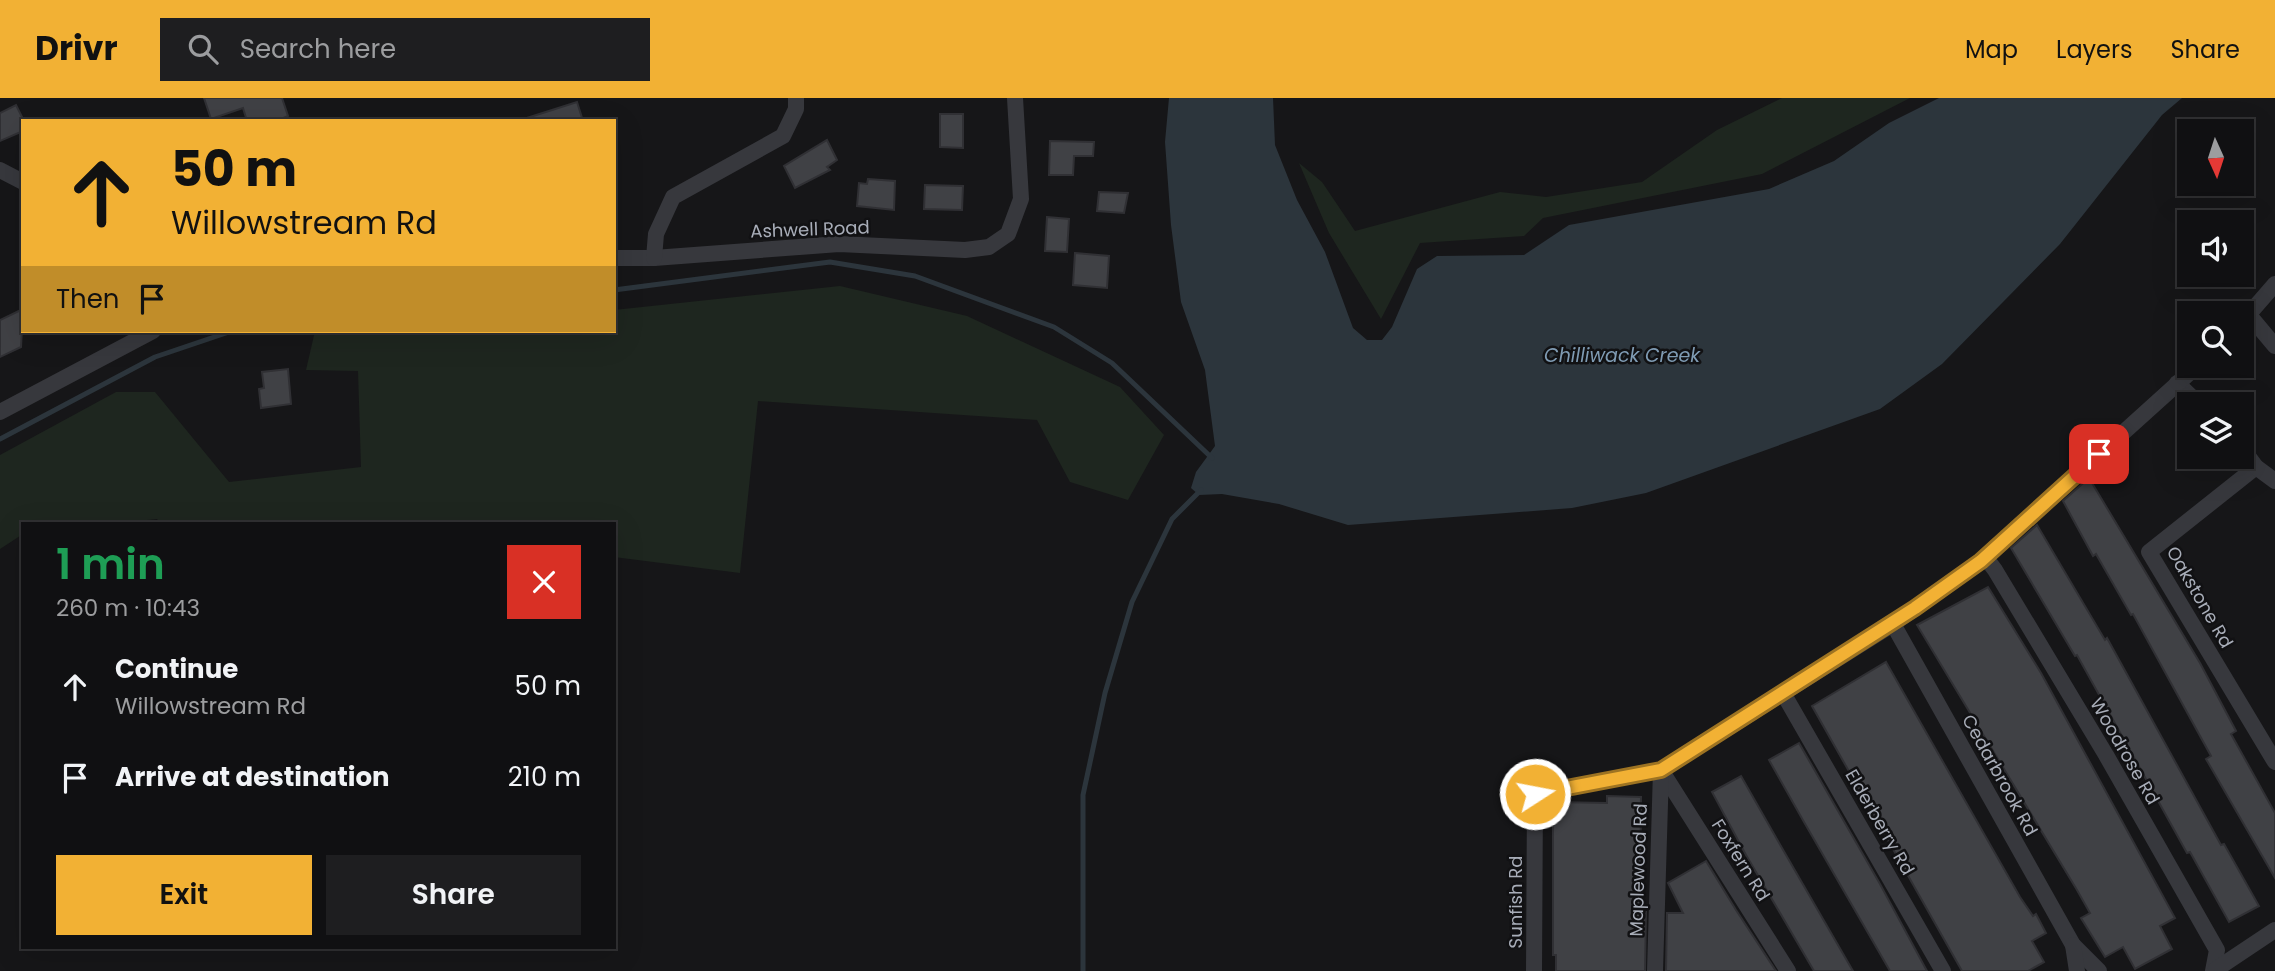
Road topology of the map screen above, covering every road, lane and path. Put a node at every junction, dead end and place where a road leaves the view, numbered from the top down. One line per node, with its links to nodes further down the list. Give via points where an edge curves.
1 (796, 98): 6 (street, via 796,110 783,136 673,197 656,234)
2 (1016, 98): 6 (street, Ashwell Road, via 1021,199 1008,233 989,247 839,244)
3 (0, 170): 4 (street)
4 (21, 181)
5 (616, 258): 6 (street, Ashwell Road)
6 (654, 258)
7 (2275, 284): 8 (street)
8 (2254, 308)
9 (2254, 326): 11 (street)
10 (149, 333): 15 (street)
11 (2275, 346)
12 (2183, 378): 13 (street)
13 (2177, 383): 14 (street); 19 (street)
14 (2186, 392)
15 (0, 412)
16 (2254, 464): 17 (street)
17 (2256, 467): 18 (street); 22 (street, Oakstone Rd, via 2149,552)
18 (2275, 481)
19 (1981, 561): 20 (street); 32 (street, Woodrose Rd, via 1995,570 2217,950)
20 (1893, 624): 21 (street); 25 (street, Cedarbrook Rd)
21 (1783, 693): 23 (street); 29 (street, Elderberry Rd)
22 (2274, 758)
23 (1661, 770): 26 (street, Sunfish Rd, via 1535,794); 27 (street, Maplewood Rd); 28 (street, Foxfern Rd)
24 (2275, 930): 32 (street)
25 (2073, 945): 30 (street); 31 (street)
26 (1534, 971)
27 (1655, 971)
28 (1788, 971)
29 (1943, 971)
30 (2077, 971)
31 (2099, 971)
32 (2214, 971)

